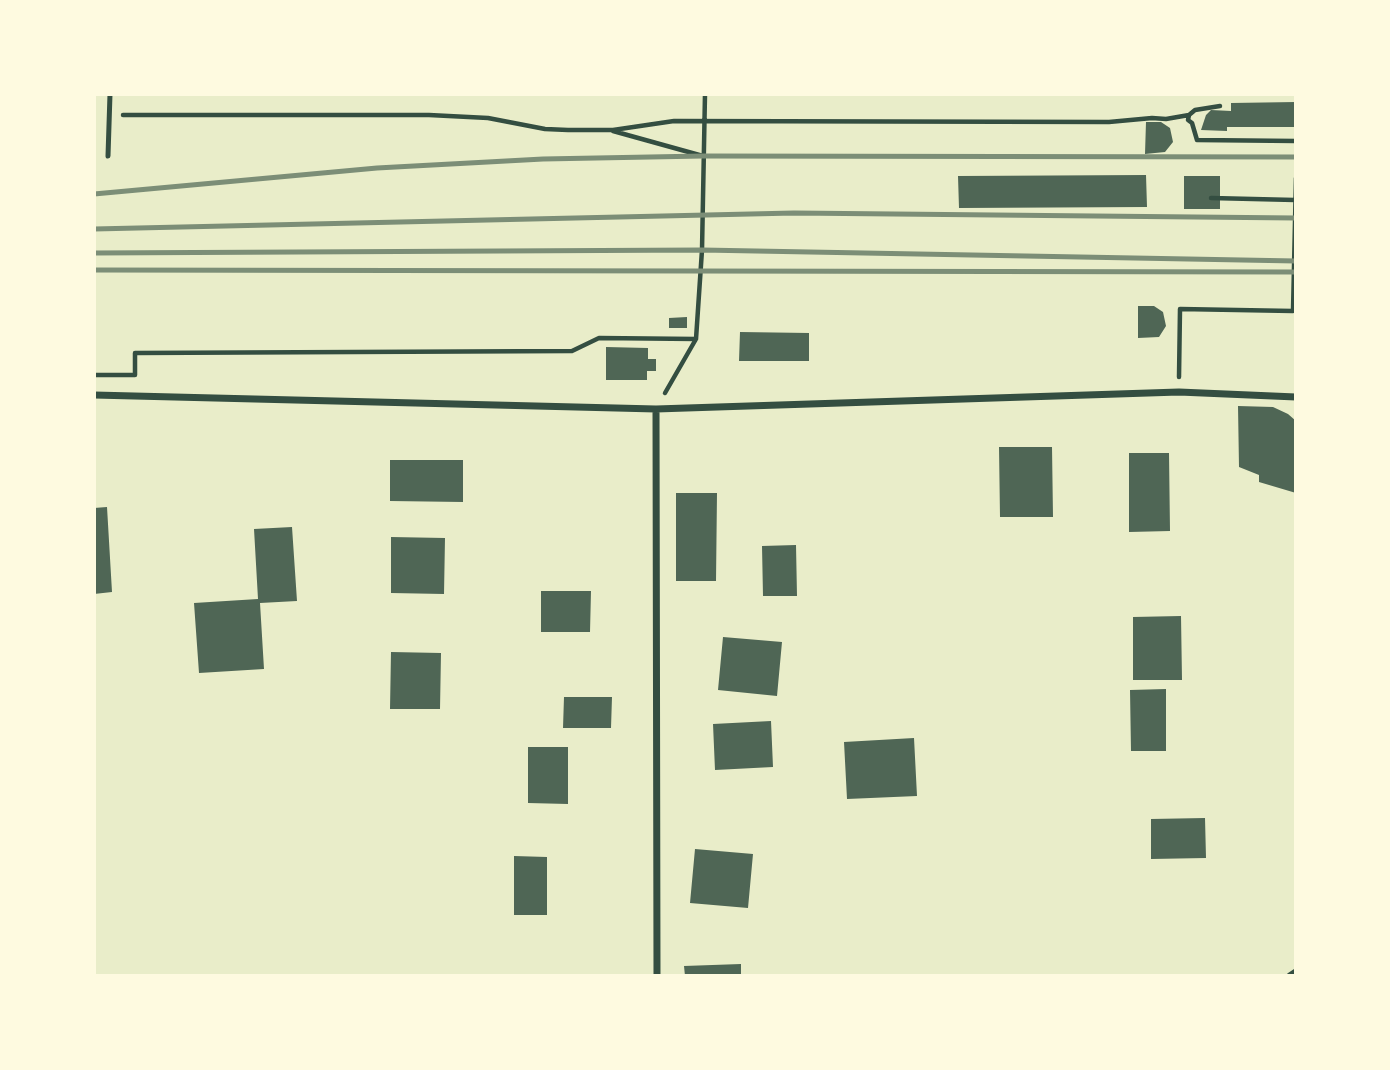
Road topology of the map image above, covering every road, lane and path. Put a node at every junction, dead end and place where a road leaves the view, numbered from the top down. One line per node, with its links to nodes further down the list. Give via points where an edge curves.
1 (110, 94): 4 (lane)
2 (705, 94): 6 (path)
3 (1220, 106): 5 (path)
4 (110, 115): 7 (path, via 429,115 488,118 545,129); 9 (lane)
5 (1189, 115): 6 (path, via 1109,122); 8 (path, via 1197,140)
6 (704, 121): 7 (path); 10 (path)
7 (604, 129): 10 (path)
8 (1296, 141)
9 (108, 156)
10 (703, 156): 14 (path)
11 (1296, 178): 13 (path)
12 (1211, 198): 13 (path)
13 (1295, 200): 16 (path, via 1293,311 1180,309)
14 (696, 339): 15 (path, via 599,338 572,351 135,354 135,375); 19 (path)
15 (94, 375)
16 (1179, 392): 18 (street); 19 (street)
17 (94, 395): 19 (street)
18 (1296, 397)
19 (656, 409): 21 (street)
20 (1296, 972): 22 (street)
21 (657, 975)
22 (1290, 975)

